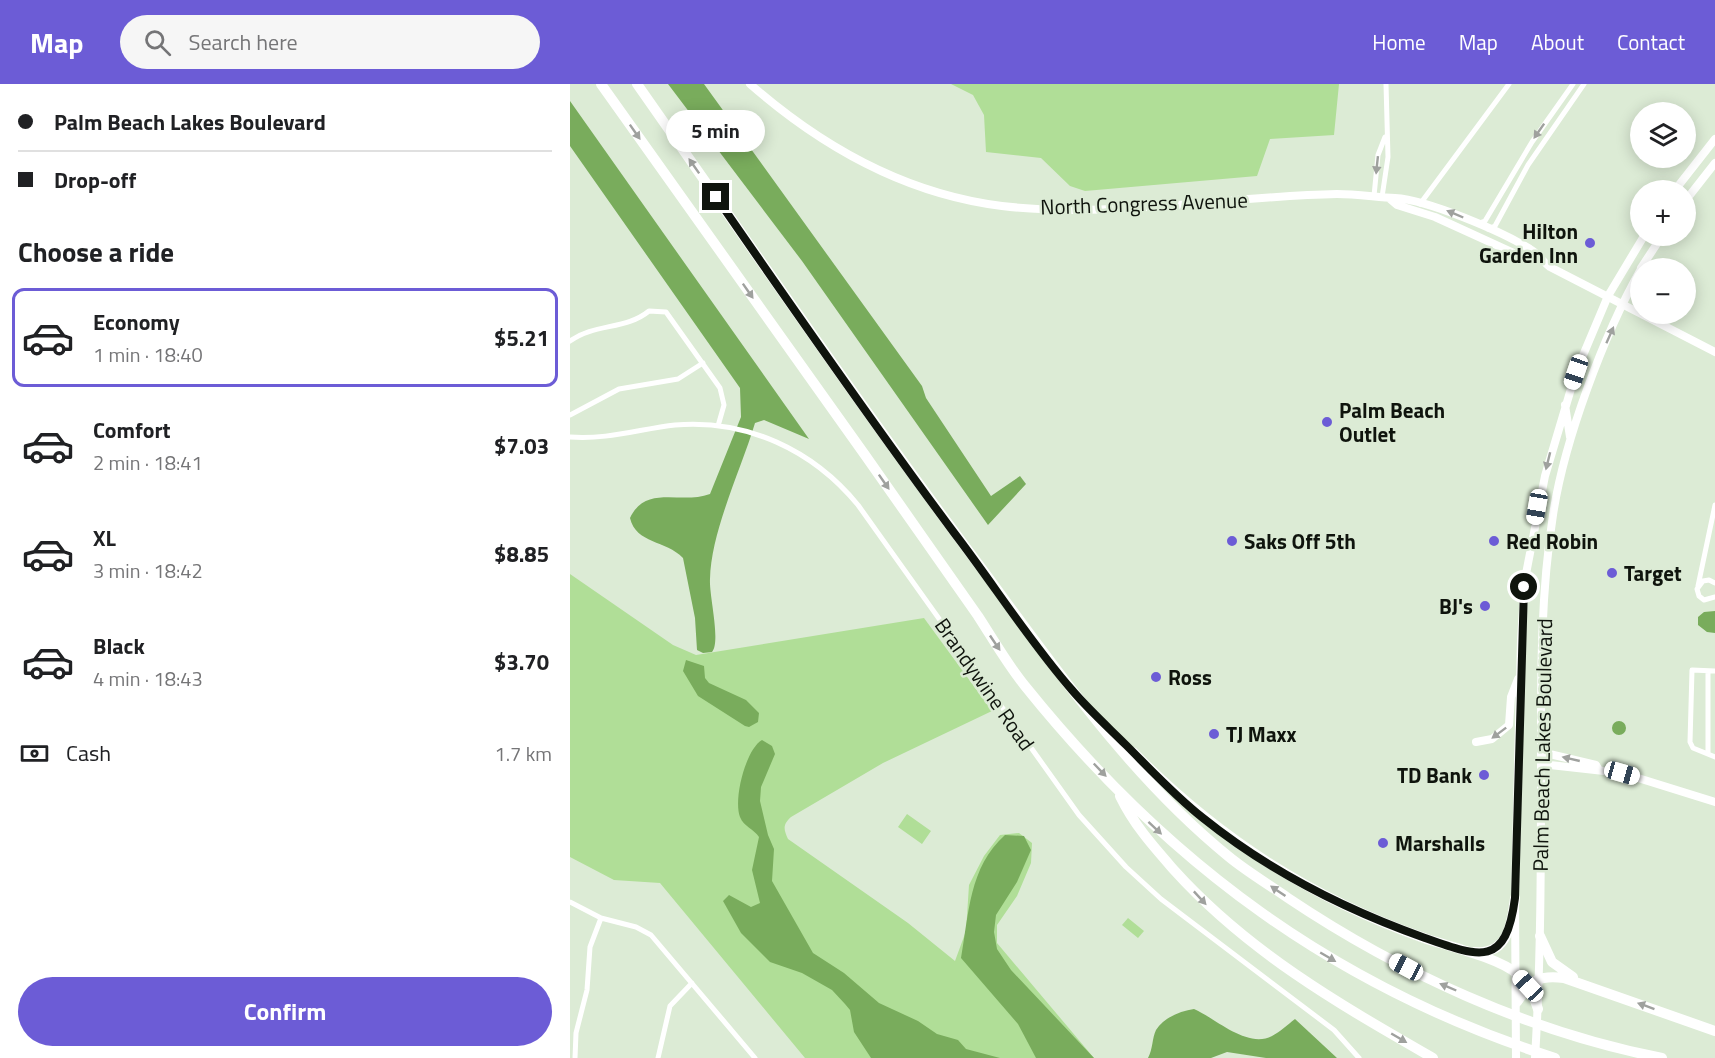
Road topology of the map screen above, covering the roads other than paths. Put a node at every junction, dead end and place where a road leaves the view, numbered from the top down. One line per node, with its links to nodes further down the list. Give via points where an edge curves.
1 (602, 84): 44 (highway, one-way to 44, via 1023,684)
2 (637, 84): 38 (highway, one-way to 2, via 900,461)
3 (750, 84): 13 (street, North Congress Avenue, via 806,130 887,175 924,188 1000,205 1086,209 1338,194)
4 (1386, 84): 8 (street)
5 (1509, 84): 14 (street)
6 (1574, 84): 15 (street, one-way to 15, via 1532,142 1485,221)
7 (1584, 84): 16 (street, via 1528,165 1495,226)
8 (1386, 135): 13 (street, via 1388,157); 13 (street, one-way to 13, via 1378,155)
9 (1715, 139): 11 (main road)
10 (1715, 163): 12 (main road)
11 (1683, 180)
12 (1696, 187)
13 (1382, 197): 14 (street, North Congress Avenue); 17 (street, North Congress Avenue)
14 (1420, 204): 15 (street, North Congress Avenue, one-way to 14, via 1451,212)
15 (1476, 225): 16 (street, North Congress Avenue)
16 (1487, 229): 17 (street); 19 (street, North Congress Avenue, via 1531,249)
17 (1470, 233): 19 (street, North Congress Avenue, via 1527,259)
18 (1638, 246): 21 (main road, Palm Beach Lakes Boulevard)
19 (1542, 261): 21 (street, North Congress Avenue)
20 (1630, 290): 22 (main road, Palm Beach Lakes Boulevard)
21 (1608, 296): 22 (street, North Congress Avenue); 26 (main road, Palm Beach Lakes Boulevard)
22 (1623, 304): 24 (street, North Congress Avenue); 30 (main road, Palm Beach Lakes Boulevard, one-way to 22, via 1592,378)
23 (570, 341): 25 (street, via 590,329 637,321 650,311 659,310 666,312)
24 (1715, 352)
25 (703, 363): 27 (street, via 678,379 619,389); 28 (street, via 723,396 724,409)
26 (1565, 405): 30 (main road); 37 (main road, Palm Beach Lakes Boulevard, one-way to 37, via 1547,465 1532,538 1524,587)
27 (570, 415)
28 (718, 426): 29 (street, Brandywine Road, via 674,425 610,436); 62 (street, Brandywine Road, via 753,432 780,443 810,459 849,494 1072,805 1126,867 1161,899 1334,1030)
29 (570, 437)
30 (1569, 449): 40 (main road, Palm Beach Lakes Boulevard, via 1553,513 1546,569)
31 (1715, 505): 33 (street)
32 (1715, 583): 33 (street, via 1706,580)
33 (1698, 586): 34 (street, via 1701,598 1707,601)
34 (1715, 597)
35 (1708, 671): 36 (street); 41 (street); 41 (street, via 1692,670 1690,744)
36 (1715, 671)
37 (1520, 673): 39 (main road, one-way to 39, via 1510,697 1509,725 1492,739); 46 (main road, Palm Beach Lakes Boulevard)
38 (1072, 690): 50 (highway, via 1203,818 1261,860 1358,912); 67 (highway, one-way to 38, via 1596,1043 1502,1010 1425,977 1351,938 1228,856 1154,786)
39 (1476, 742)
40 (1541, 752): 42 (main road, Palm Beach Lakes Boulevard); 43 (street, one-way to 40, via 1596,765)
41 (1712, 756)
42 (1541, 764): 43 (street); 49 (main road, Palm Beach Lakes Boulevard)
43 (1599, 770): 45 (street, via 1622,773)
44 (1115, 785): 63 (highway, one-way to 63, via 1143,836 1212,911 1313,987); 66 (highway, one-way to 66, via 1151,824 1206,873 1289,934 1392,992 1501,1040)
45 (1715, 802)
46 (1515, 898): 50 (highway, via 1511,926 1501,945 1488,952); 51 (main road, Palm Beach Lakes Boulevard)
47 (570, 902): 48 (street)
48 (601, 918): 54 (street, via 651,935); 59 (street, via 590,947)
49 (1540, 936): 52 (main road, Palm Beach Lakes Boulevard); 53 (highway, via 1552,962)
50 (1460, 950): 51 (highway)
51 (1517, 974): 55 (highway); 56 (main road, Palm Beach Lakes Boulevard)
52 (1540, 978): 53 (highway); 55 (highway); 57 (main road, Palm Beach Lakes Boulevard)
53 (1581, 982): 58 (highway, one-way to 53)
54 (692, 983): 60 (street, via 670,1006); 61 (street)
55 (1528, 986): 56 (highway); 57 (highway)
56 (1517, 1002): 64 (main road, Palm Beach Lakes Boulevard)
57 (1538, 1008): 65 (main road, Palm Beach Lakes Boulevard)
58 (1715, 1031)
59 (575, 1058)
60 (658, 1058)
61 (755, 1058)
62 (1359, 1058)
63 (1433, 1058)
64 (1516, 1058)
65 (1535, 1058)
66 (1554, 1058)
67 (1662, 1058)

